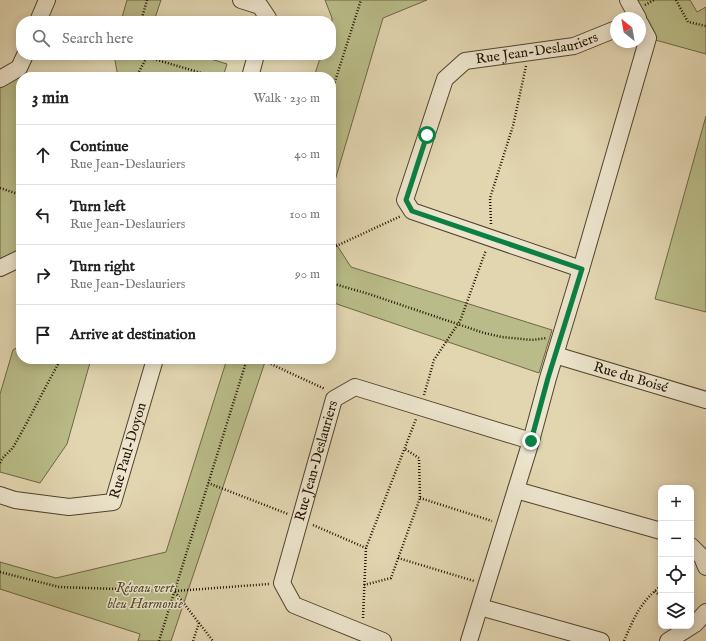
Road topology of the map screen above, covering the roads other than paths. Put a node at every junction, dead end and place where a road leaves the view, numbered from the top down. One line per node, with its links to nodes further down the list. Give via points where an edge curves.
1 (47, 0): 5 (street)
2 (241, 0): 6 (street, via 260,6)
3 (628, 0): 4 (street)
4 (635, 12)
5 (40, 16)
6 (267, 16)
7 (610, 31): 17 (street, Rue Jean-Deslauriers, via 574,46 465,61 445,79 406,200 412,211)
8 (646, 34): 9 (street)
9 (646, 45)
10 (645, 48): 17 (street)
11 (255, 60): 13 (street)
12 (22, 67): 14 (street)
13 (251, 72)
14 (0, 79)
15 (16, 260): 16 (street)
16 (0, 268)
17 (582, 269): 18 (street)
18 (555, 355): 20 (street, Rue du Boisé); 21 (street)
19 (154, 364): 23 (street, Rue Paul-Doyon, via 113,502 69,507 15,500)
20 (706, 400)
21 (531, 441): 22 (street); 29 (street, Rue Jean-Deslauriers, via 355,388 334,399 282,583 294,605)
22 (516, 490): 24 (street); 27 (street)
23 (0, 495)
24 (658, 531)
25 (694, 549): 26 (street, via 702,557)
26 (706, 567)
27 (480, 607): 30 (street); 31 (street)
28 (706, 612): 32 (street, via 695,624)
29 (383, 641)
30 (469, 641)
31 (602, 641)
32 (668, 641)

